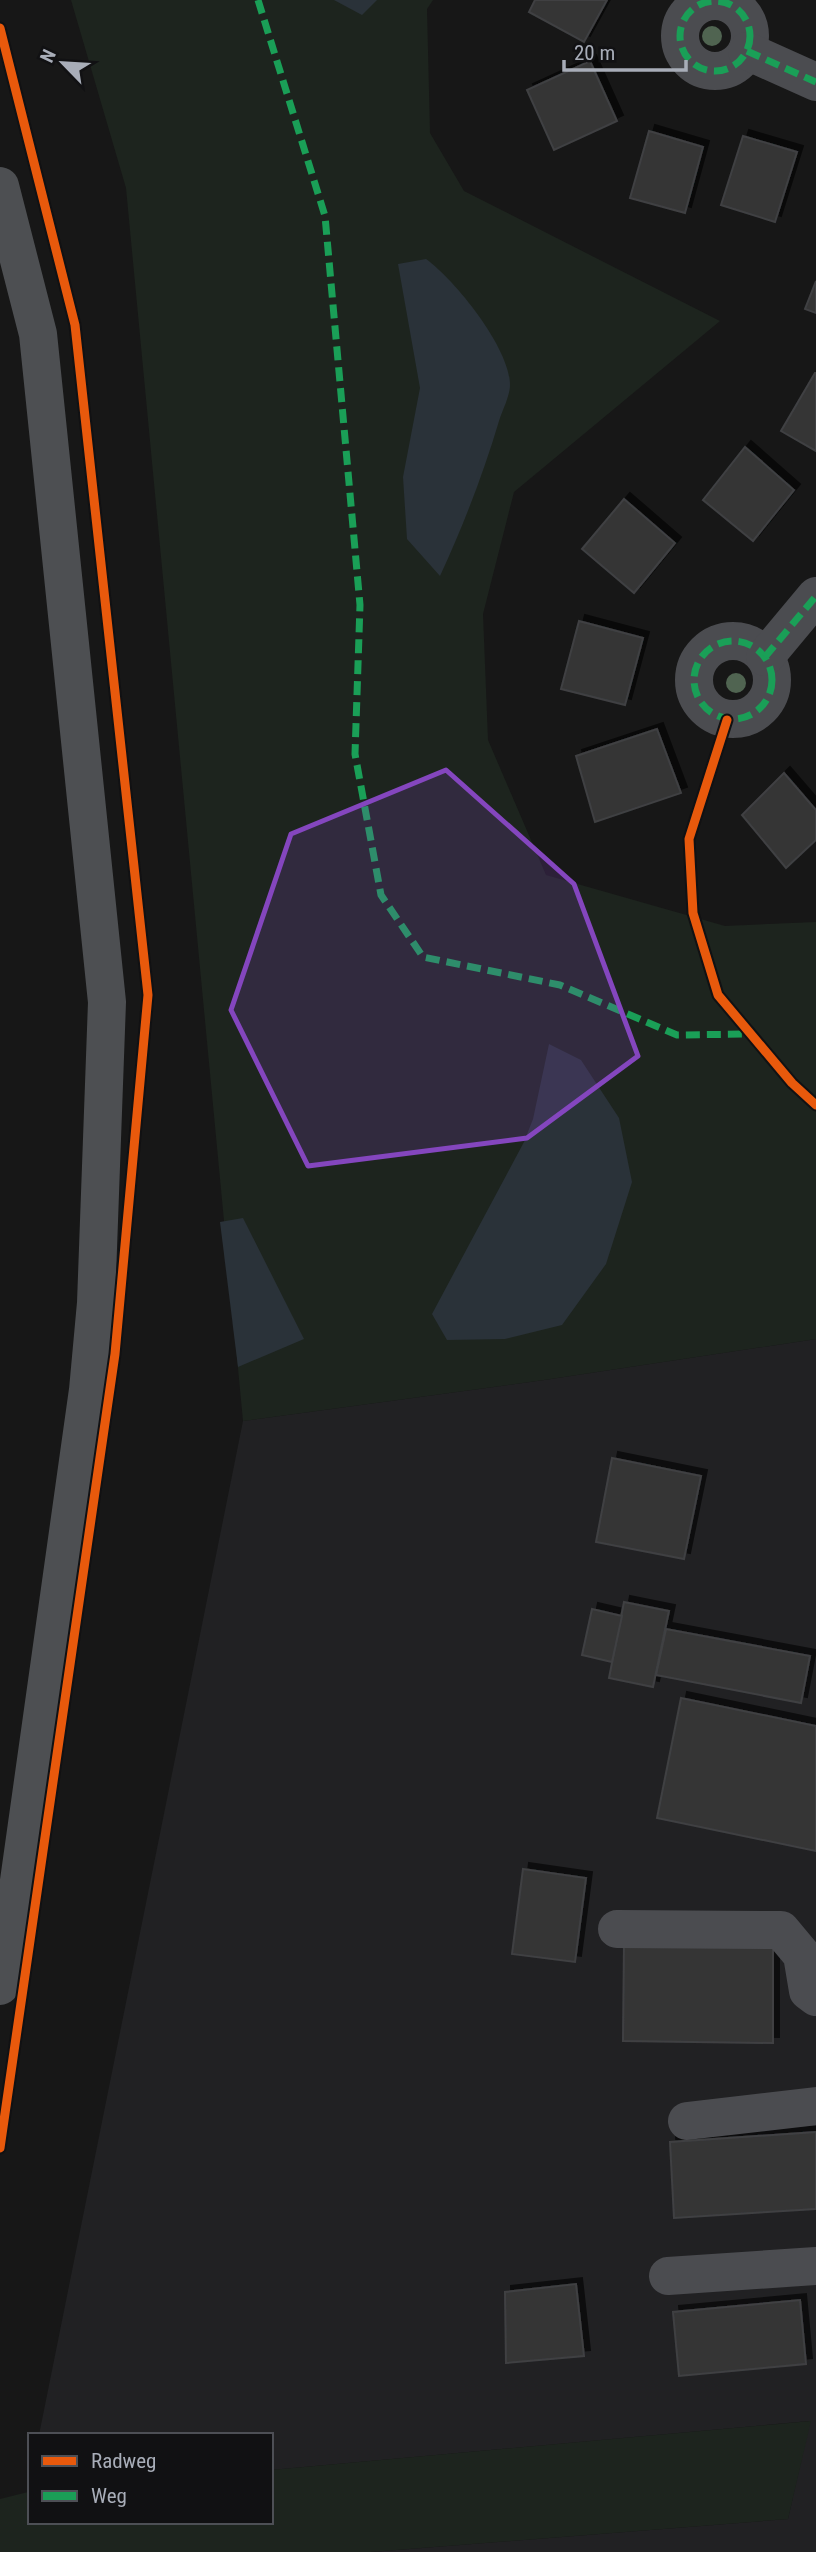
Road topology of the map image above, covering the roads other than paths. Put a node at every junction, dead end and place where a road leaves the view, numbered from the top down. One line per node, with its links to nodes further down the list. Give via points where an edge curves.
1 (747, 51): 2 (street)
2 (816, 82)
3 (0, 186): 7 (main road, via 38,334 107,1002 96,1303 88,1390)
4 (816, 596): 5 (street)
5 (765, 657)
6 (617, 1929): 8 (street, via 781,1930 802,1955 808,1991)
7 (0, 1986)
8 (816, 1997)
9 (816, 2106): 10 (street)
10 (687, 2121)
11 (816, 2266): 12 (street)
12 (668, 2276)

